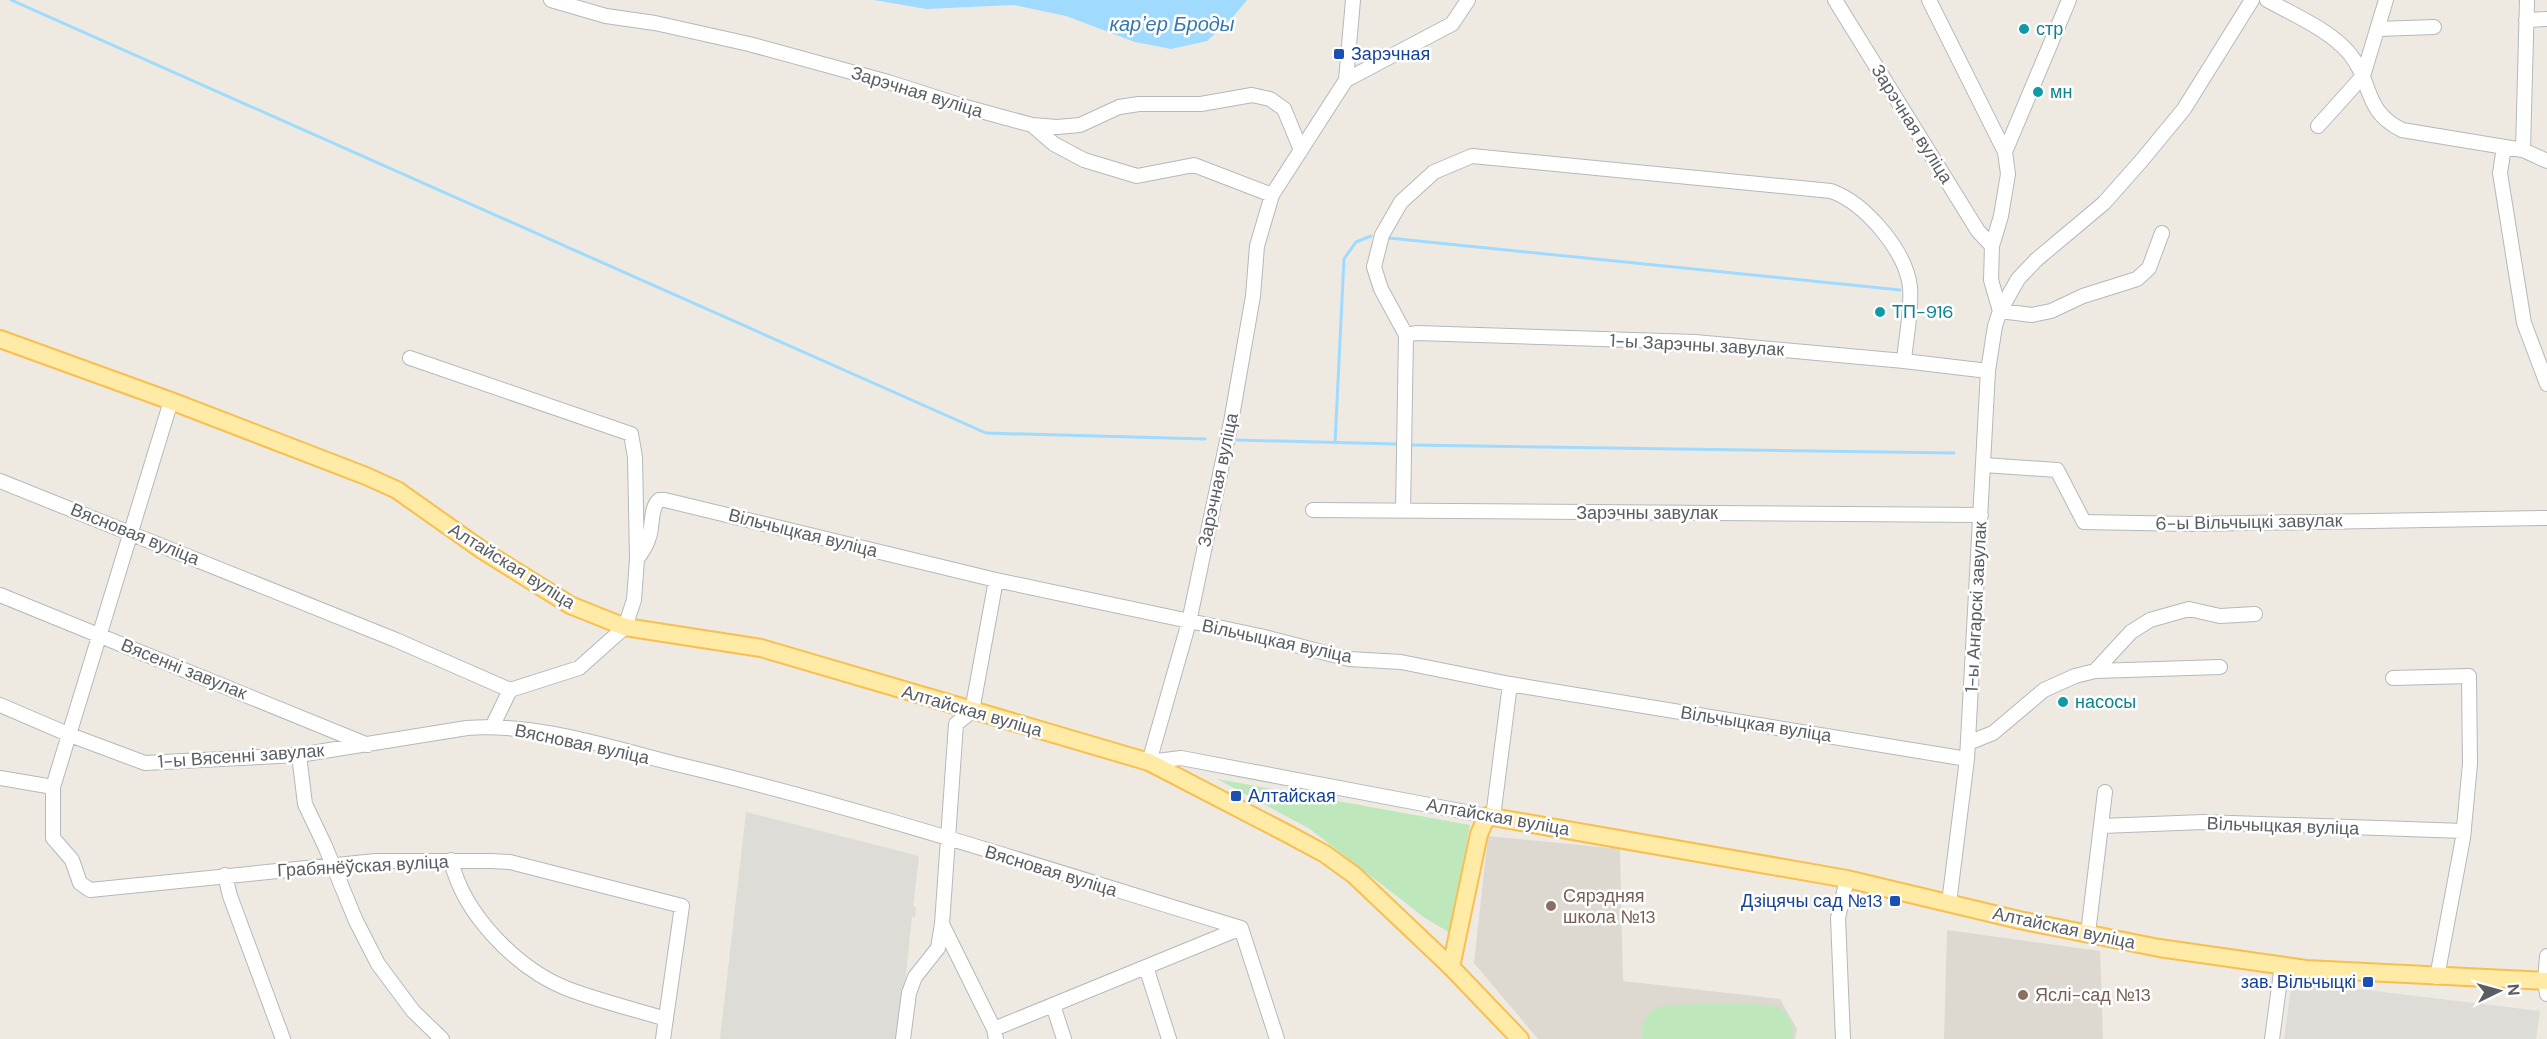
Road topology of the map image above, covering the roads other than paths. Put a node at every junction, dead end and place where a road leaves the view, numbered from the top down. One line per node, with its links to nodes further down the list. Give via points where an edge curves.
1 (550, 0): 17 (street, Зарэчная вуліца, via 606,16 749,44)
2 (1353, 0): 16 (street)
3 (1468, 0): 16 (street, Зарэчная вуліца, via 1452,24)
4 (1835, 0): 26 (street, Зарэчная вуліца, via 1978,231)
5 (2069, 0): 22 (street)
6 (2252, 0): 27 (street, 1-ы Ангарскі завулак, via 2184,109 2104,203 2018,279)
7 (2267, 0): 15 (street, via 2316,27 2348,51)
8 (2386, 0): 14 (street)
9 (2527, 0): 12 (street)
10 (1935, 1): 22 (street)
11 (2547, 19): 12 (street)
12 (2526, 20): 21 (street)
13 (2434, 27): 14 (street)
14 (2378, 29): 15 (street)
15 (2363, 76): 18 (street); 19 (street, via 2375,110 2388,123 2402,130)
16 (1346, 80): 20 (street, Зарэчная вуліца)
17 (1032, 125): 20 (street, via 1080,125 1119,107 1201,104 1252,95 1270,99 1284,110); 24 (street, Зарэчная вуліца, via 1054,144 1084,160 1137,176 1194,165)
18 (2318, 126)
19 (2504, 147): 21 (street); 33 (street, via 2500,173 2524,323)
20 (1301, 150): 24 (street, Зарэчная вуліца)
21 (2523, 150): 23 (street)
22 (2005, 152): 26 (street, via 2008,174)
23 (2547, 161)
24 (1272, 195): 46 (street, Зарэчная вуліца, via 1257,246 1253,296 1231,422)
25 (2162, 233): 27 (street, via 2149,268 2137,279 2051,311 2032,315)
26 (1992, 246): 27 (street, via 1991,280)
27 (2000, 311): 32 (street, 1-ы Ангарскі завулак)
28 (1406, 335): 31 (street, 1-ы Зарэчны завулак, via 1695,342); 31 (street, via 1381,289 1374,267 1382,235 1401,202 1434,172 1472,156 1492,156 1842,195 1866,211 1906,269 1910,289); 38 (street)
29 (0, 339): 34 (main road, Алтайская вуліца)
30 (410, 358): 42 (street, via 631,434)
31 (1904, 361): 32 (street, 1-ы Зарэчны завулак)
32 (1988, 371): 35 (street, 1-ы Ангарскі завулак)
33 (2547, 384)
34 (171, 401): 41 (street); 47 (main road, Алтайская вуліца, via 397,490 570,605)
35 (1984, 465): 39 (street, 1-ы Ангарскі завулак); 40 (street, 6-ы Вільчыцкі завулак, via 2057,470 2084,522)
36 (0, 481): 41 (street, Вясновая вуліца)
37 (1313, 510): 38 (street, Зарэчны завулак)
38 (1403, 511): 39 (street, Зарэчны завулак)
39 (1981, 515): 58 (street, 1-ы Ангарскі завулак)
40 (2547, 518)
41 (130, 532): 48 (street); 53 (street, Вясновая вуліца)
42 (637, 559): 43 (street, Вільчыцкая вуліца, via 649,537 654,504 665,500); 47 (street, via 634,600)
43 (996, 580): 46 (street, Вільчыцкая вуліца); 55 (street)
44 (0, 595): 48 (street, Вясенні завулак)
45 (2254, 614): 50 (street, via 2220,616 2189,609 2150,620 2132,632)
46 (1189, 622): 52 (street, Вільчыцкая вуліца, via 1349,658 1401,662); 62 (street, Зарэчная вуліца)
47 (626, 627): 53 (street, via 579,668); 55 (main road, Алтайская вуліца, via 761,648)
48 (101, 635): 57 (street); 59 (street, Вясенні завулак)
49 (2220, 667): 50 (street)
50 (2095, 671): 58 (street, via 2044,690 1993,733)
51 (2393, 678): 68 (street, via 2469,676 2470,764)
52 (1510, 684): 61 (street, Вільчыцкая вуліца); 66 (street)
53 (510, 690): 56 (street, Вясновая вуліца)
54 (0, 705): 57 (street, 1-ы Вясенні завулак)
55 (972, 711): 62 (main road, Алтайская вуліца); 69 (street, via 956,724)
56 (492, 727): 59 (street, 1-ы Вясенні завулак); 69 (street, Вясновая вуліца, via 549,733 764,784)
57 (70, 735): 60 (street, 1-ы Вясенні завулак, via 145,763); 64 (street)
58 (1968, 743): 61 (street, 1-ы Ангарскі завулак)
59 (368, 745): 60 (street, 1-ы Вясенні завулак)
60 (299, 755): 71 (street, via 305,804)
61 (1967, 759): 74 (street, 1-ы Ангарскі завулак)
62 (1149, 762): 66 (street, Алтайская вуліца, via 1181,758); 81 (main road, Алтайская вуліца, via 1325,854 1354,875)
63 (0, 778): 64 (street)
64 (53, 787): 72 (street, Грабянёўская вуліца, via 53,838 69,854 85,888)
65 (2105, 792): 67 (street)
66 (1490, 816): 73 (main road, Алтайская вуліца); 81 (main road, via 1479,834)
67 (2102, 826): 68 (street, Вільчыцкая вуліца, via 2203,822); 77 (street)
68 (2464, 831): 82 (street)
69 (947, 840): 75 (street); 76 (street, Вясновая вуліца)
70 (451, 860): 71 (street, Грабянёўская вуліца); 85 (street, via 456,880 474,914 533,970 567,988); 85 (street, Грабянёўская вуліца, via 510,862 682,906)
71 (332, 866): 72 (street, Грабянёўская вуліца); 88 (street, via 378,964 413,1011)
72 (225, 875): 87 (street)
73 (1847, 879): 74 (main road, Алтайская вуліца); 95 (street, via 1838,918)
74 (1949, 903): 77 (main road, Алтайская вуліца)
75 (942, 924): 86 (street); 90 (street, via 938,948 915,977 909,993)
76 (1241, 928): 80 (street); 93 (street)
77 (2088, 933): 79 (main road, Алтайская вуліца, via 2159,948)
78 (2547, 956): 83 (street)
79 (2282, 965): 82 (main road, Алтайская вуліца); 96 (street)
80 (1146, 967): 84 (street); 92 (street)
81 (1451, 967): 94 (main road, Алтайская вуліца)
82 (2437, 977): 83 (main road, Алтайская вуліца)
83 (2546, 985)
84 (1053, 1005): 86 (street); 91 (street)
85 (666, 1019): 89 (street, Грабянёўская вуліца)
86 (995, 1034)
87 (283, 1039)
88 (442, 1039)
89 (663, 1039)
90 (903, 1039)
91 (1064, 1039)
92 (1169, 1039)
93 (1277, 1039)
94 (1520, 1039)
95 (1843, 1039)
96 (2272, 1039)

